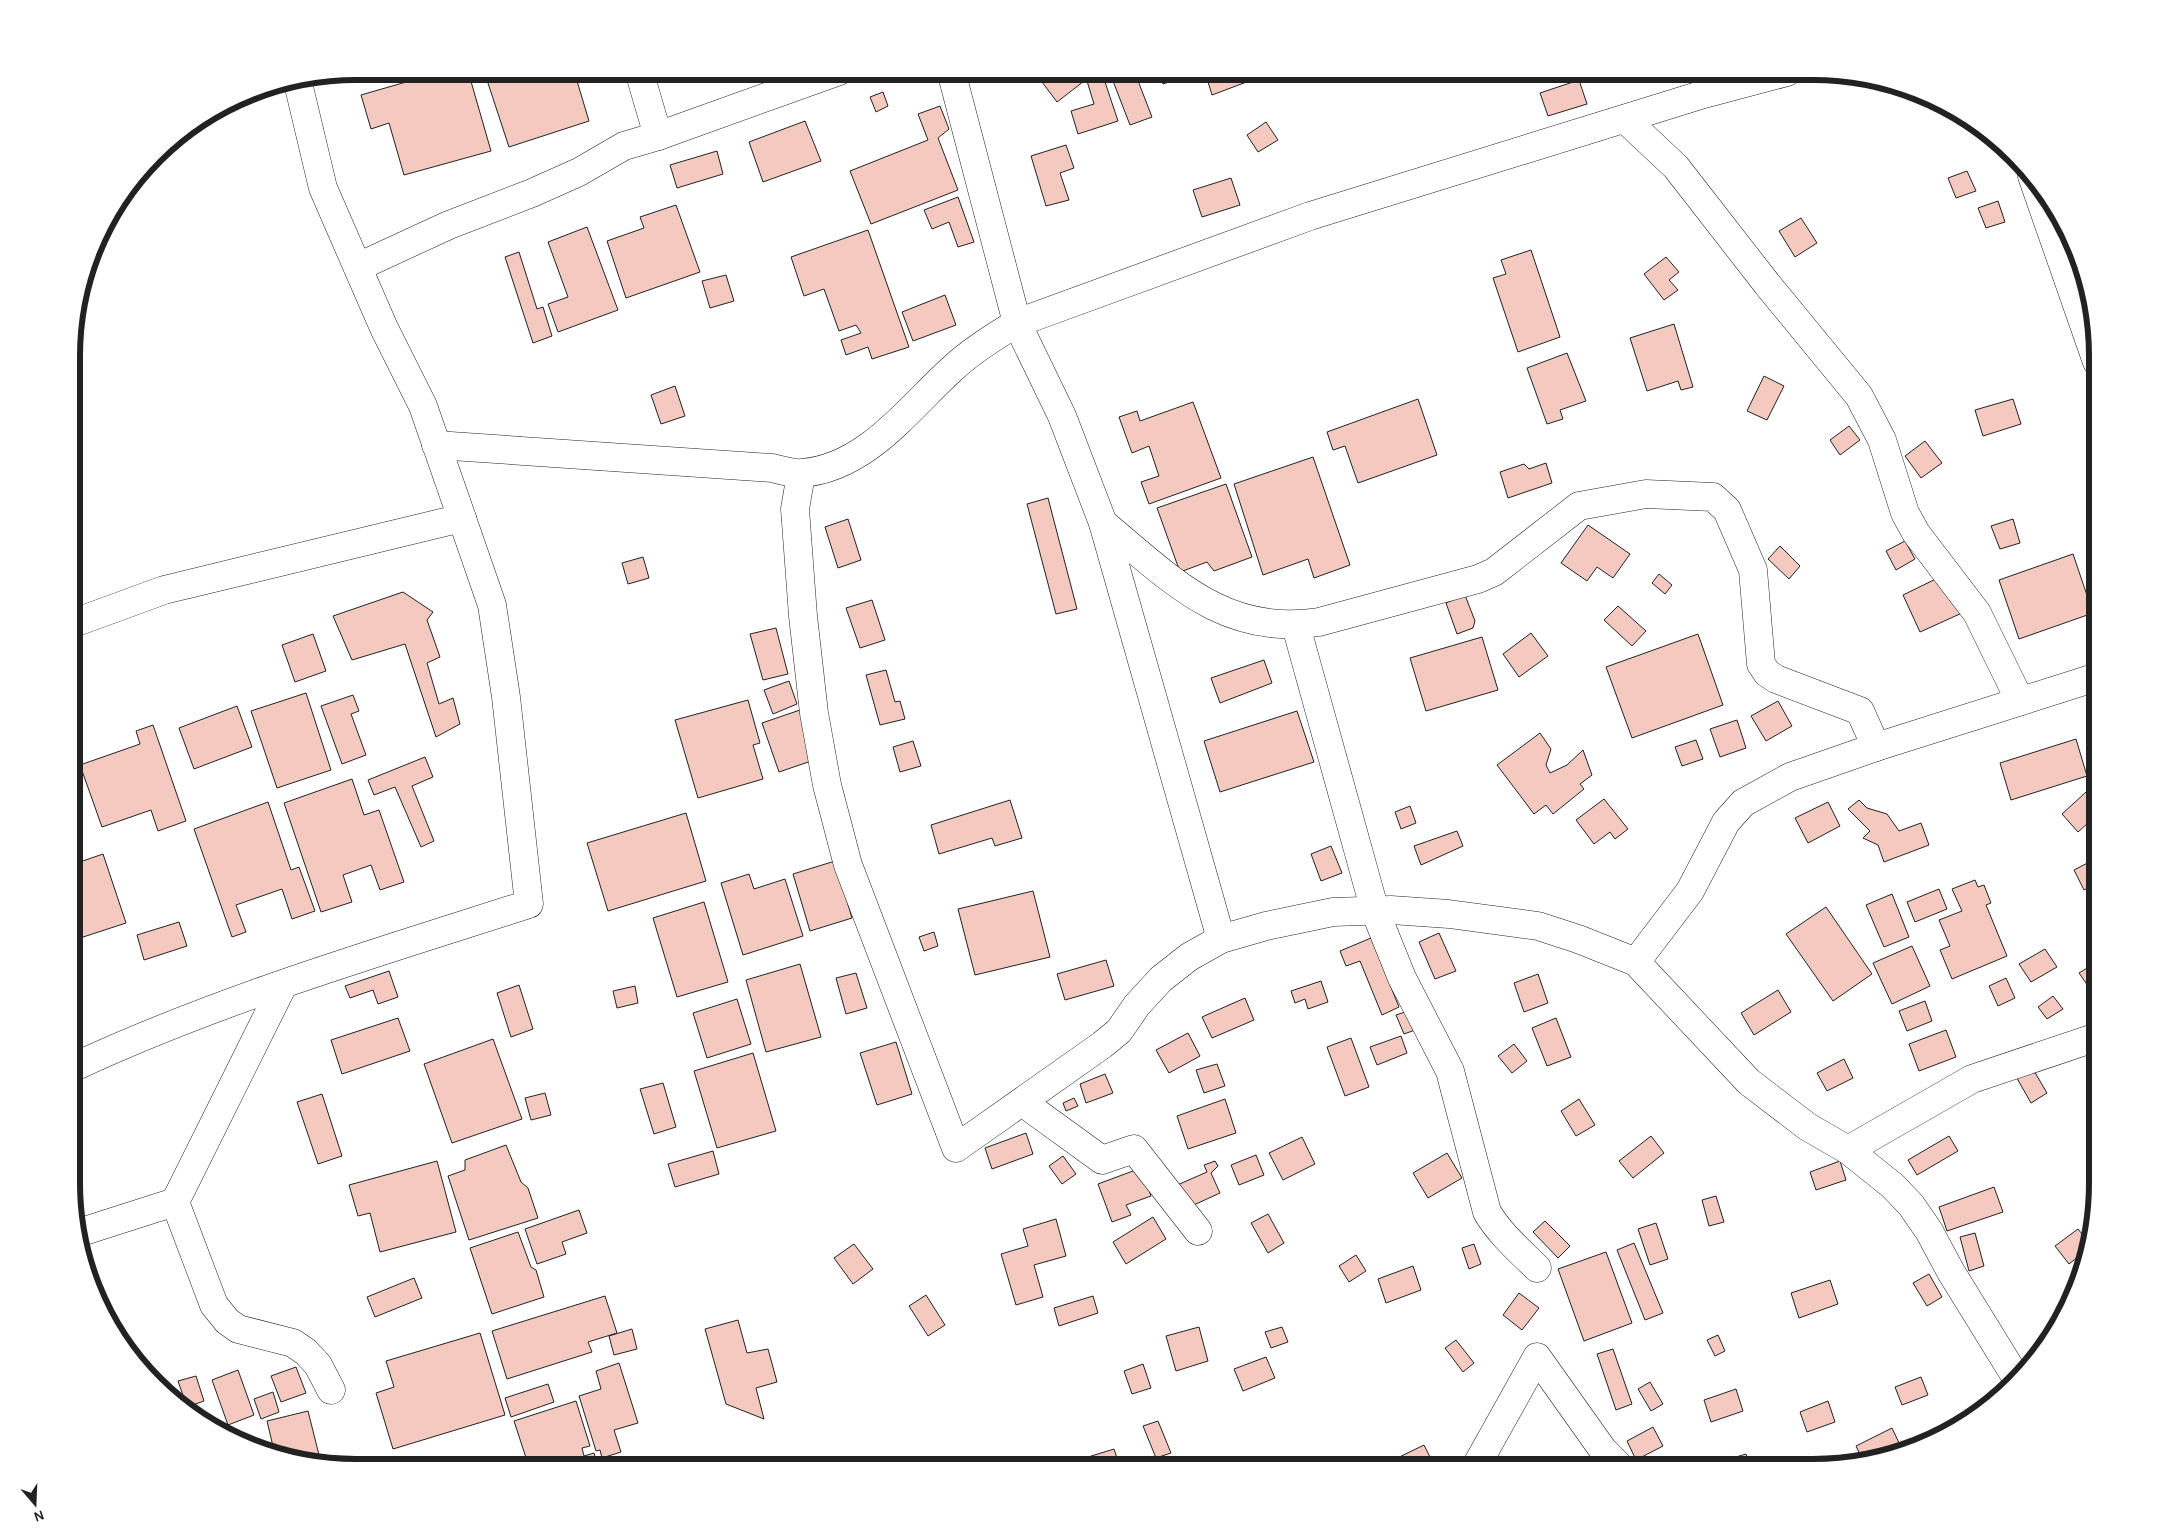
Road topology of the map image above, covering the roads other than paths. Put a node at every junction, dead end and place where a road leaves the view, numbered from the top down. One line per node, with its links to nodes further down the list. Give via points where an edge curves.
1 (641, 80): 7 (street)
2 (816, 80): 7 (street)
3 (953, 80): 10 (street)
4 (1759, 80): 6 (street)
5 (299, 86): 9 (street, via 323,188)
6 (1625, 119): 10 (street, via 1310,216); 19 (street, via 1676,167 1859,396 1882,440 1905,513 1916,533 1978,613)
7 (658, 136): 9 (street, via 624,146 579,172 449,225)
8 (2040, 199): 11 (street)
9 (358, 267): 12 (street, via 423,406)
10 (1017, 322): 13 (street, via 953,368 896,424 862,451 830,467); 15 (street, via 1062,416)
11 (2088, 336)
12 (436, 444): 13 (street, via 772,468); 14 (street)
13 (801, 474): 27 (street, via 795,509 814,713 827,785 848,865 956,1148)
14 (462, 518): 16 (street, via 164,590); 24 (street, via 492,605 506,697 529,904)
15 (1103, 523): 17 (street, via 1201,601 1222,612 1248,619); 22 (street)
16 (80, 620)
17 (1296, 626): 20 (street, via 1478,579 1494,572 1579,506 1646,494 1713,496 1727,510 1753,570 1762,664 1767,672 1776,679 1860,711); 21 (street)
18 (2089, 679): 19 (street)
19 (2020, 701): 20 (street)
20 (1876, 747): 23 (street, via 1790,777 1743,803 1726,822 1690,891)
21 (1375, 911): 22 (street, via 1333,912); 23 (street, via 1450,914 1538,926); 32 (street, via 1402,978 1450,1071 1487,1212 1495,1226)
22 (1220, 939): 27 (street, via 1188,956 1137,1004 1119,1031)
23 (1636, 962): 28 (street, via 1749,1082 1808,1127)
24 (283, 985): 26 (street, via 134,1039); 29 (street)
25 (2089, 1040): 28 (street, via 1972,1079)
26 (80, 1063)
27 (1022, 1102): 31 (street, via 1102,1160 1134,1149)
28 (1848, 1150): 33 (street, via 1911,1205)
29 (174, 1202): 30 (street); 34 (street, via 214,1305 227,1321 238,1329 293,1343 318,1365)
30 (84, 1231)
31 (1198, 1231)
32 (1537, 1268)
33 (2014, 1372)
34 (331, 1390)
35 (1480, 1459): 36 (street, via 1537,1358)
36 (1612, 1459)

